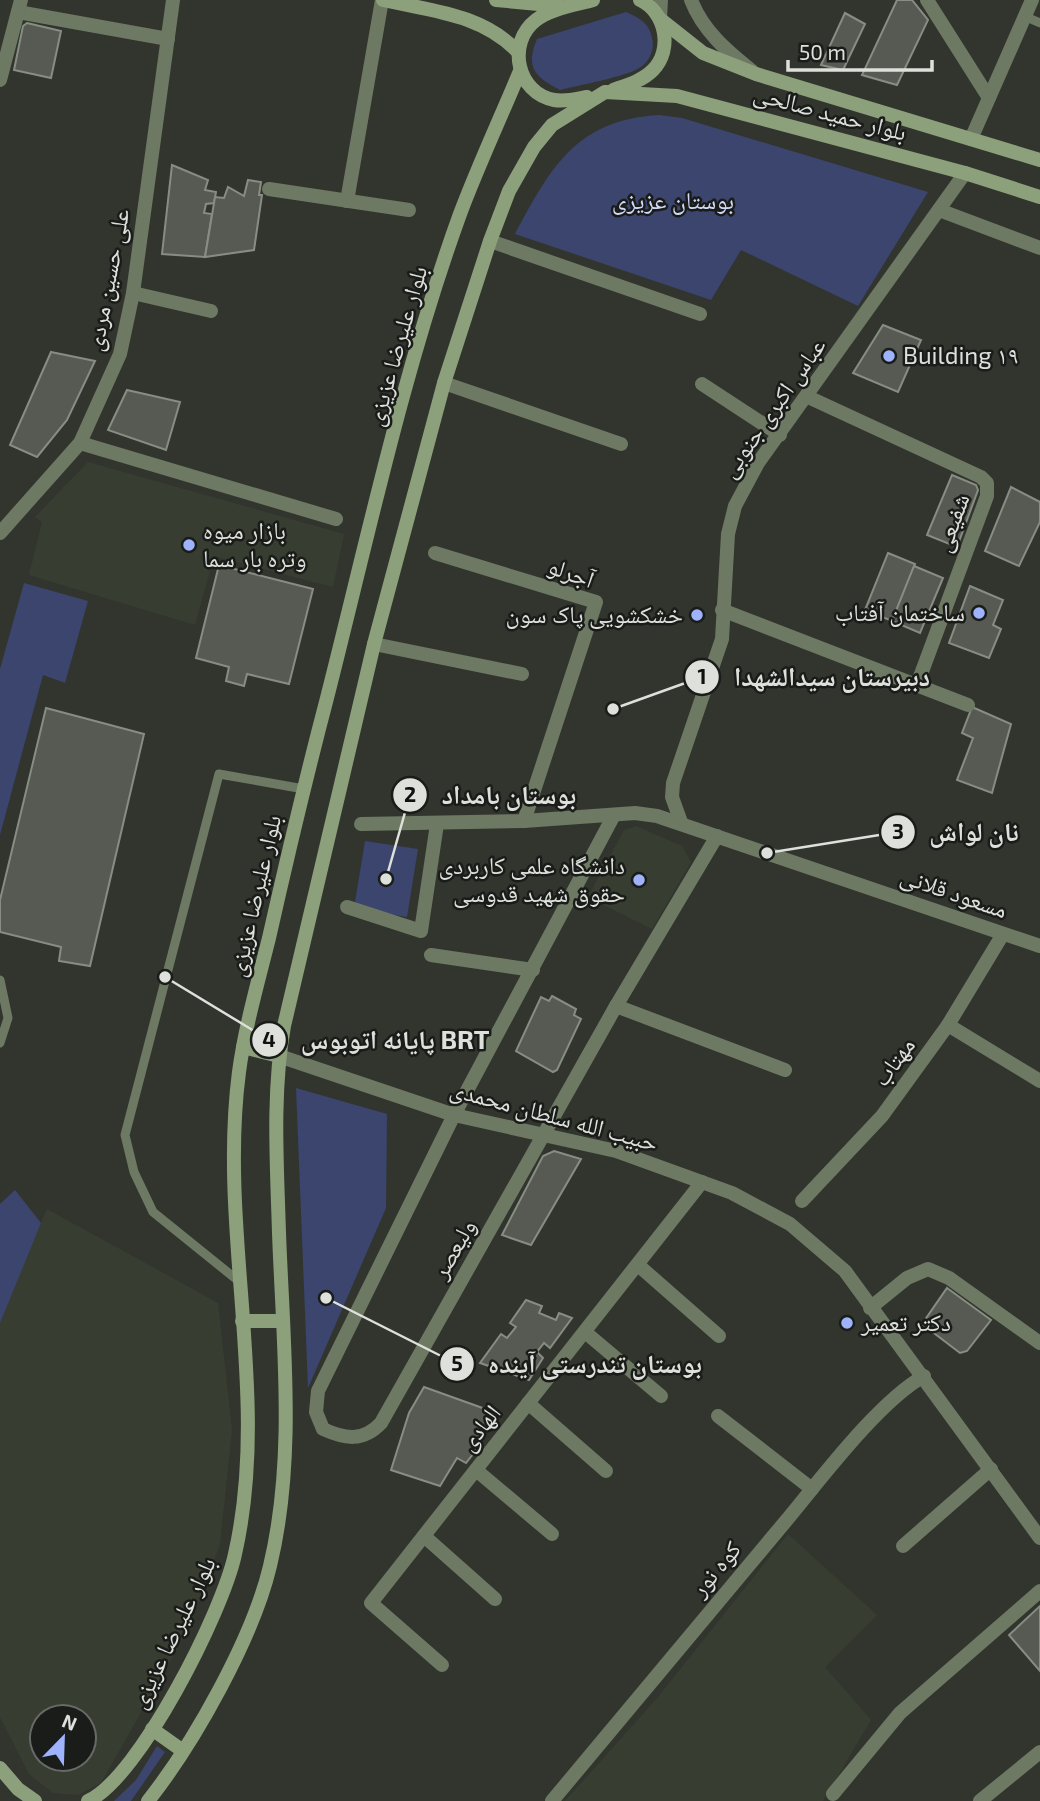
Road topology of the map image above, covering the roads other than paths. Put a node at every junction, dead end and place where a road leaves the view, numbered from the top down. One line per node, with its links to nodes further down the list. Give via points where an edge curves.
1 (173, 0): 15 (street, علی حسین مردی)
2 (383, 0): 16 (main road, via 474,20 501,35); 27 (street)
3 (496, 0): 10 (main road)
4 (593, 0): 10 (main road)
5 (640, 0): 13 (main road, بلوار حمید صالحی)
6 (661, 0): 13 (street)
7 (691, 0): 18 (street, via 722,47)
8 (927, 0): 21 (street)
9 (1032, 0): 12 (street)
10 (571, 3): 16 (main road, via 528,27)
11 (20, 6): 15 (street); 19 (street)
12 (1024, 16): 14 (lane); 21 (street)
13 (660, 19): 18 (main road, بلوار حمید صالحی, via 703,53); 20 (main road, via 665,36 663,54 654,70)
14 (1040, 23)
15 (168, 39): 32 (street, علی حسین مردی)
16 (518, 52): 17 (main road)
17 (520, 71): 20 (main road, via 527,84 552,100); 49 (main road, بلوار علیرضا عزیزی, via 459,217 411,371)
18 (756, 74): 22 (main road, بلوار حمید صالحی)
19 (0, 80)
20 (605, 92): 24 (main road, بلوار حمید صالحی, via 702,101); 30 (main road, via 552,125 534,147 509,191)
21 (989, 98): 22 (street)
22 (971, 139): 23 (main road, بلوار حمید صالحی)
23 (1040, 160)
24 (965, 173): 26 (main road, بلوار حمید صالحی); 29 (street, عباس اکبری جنوبی)
25 (269, 189): 27 (street)
26 (1040, 197)
27 (347, 201): 28 (street)
28 (409, 210)
29 (939, 210): 31 (street); 37 (street, عباس اکبری جنوبی)
30 (490, 240): 34 (street); 35 (main road)
31 (1039, 247)
32 (133, 293): 33 (street); 39 (street, علی حسین مردی, via 120,354)
33 (211, 311)
34 (700, 314)
35 (444, 383): 40 (street); 45 (main road)
36 (702, 384): 38 (street)
37 (808, 397): 38 (street, عباس اکبری جنوبی); 47 (street, شفیعی, via 986,483 987,496)
38 (780, 435): 44 (street, عباس اکبری جنوبی, via 758,463 735,506)
39 (80, 443): 41 (street); 42 (street, علی حسین مردی)
40 (621, 444)
41 (336, 519)
42 (0, 533)
43 (435, 553): 51 (street, آجرلو, via 596,603)
44 (722, 610): 47 (street); 52 (street, عباس اکبری جنوبی, via 716,664 673,783 672,797)
45 (374, 644): 46 (street); 66 (main road)
46 (522, 674)
47 (917, 685): 48 (street)
48 (968, 705)
49 (304, 789): 65 (main road, بلوار علیرضا عزیزی); 74 (lane, via 219,774 125,1135 134,1172 153,1212)
50 (614, 815): 51 (street, مسعود قلانی); 52 (street, مسعود قلانی, via 646,814); 60 (street)
51 (524, 821): 54 (street, مسعود قلانی)
52 (681, 822): 55 (street, مسعود قلانی)
53 (361, 824): 54 (street, مسعود قلانی)
54 (437, 824): 56 (street, via 421,931)
55 (717, 836): 57 (street, مسعود قلانی); 62 (street, ولیعصر)
56 (347, 907)
57 (1003, 934): 58 (street, مسعود قلانی); 63 (street, مهتاب)
58 (1040, 946)
59 (431, 954): 60 (street)
60 (533, 970): 69 (street)
61 (0, 980): 64 (lane, via 8,1018)
62 (616, 1006): 67 (street); 70 (street, ولیعصر)
63 (948, 1025): 68 (street); 72 (street, مهتاب, via 882,1116)
64 (0, 1043)
65 (243, 1047): 66 (main road); 74 (main road, بلوار علیرضا عزیزی, via 236,1132)
66 (279, 1056): 69 (street, حبیب الله سلطان محمدی); 77 (main road, via 276,1137)
67 (785, 1070)
68 (1040, 1081)
69 (454, 1115): 70 (street, حبیب الله سلطان محمدی); 70 (street, ولیعصر, via 318,1391 316,1412 323,1429 351,1439 373,1432 381,1423)
70 (545, 1134): 71 (street, حبیب الله سلطان محمدی, via 616,1151)
71 (702, 1182): 73 (street, الهادی); 75 (street, حبیب الله سلطان محمدی, via 790,1224 845,1271)
72 (802, 1201)
73 (638, 1265): 78 (street, الهادی); 79 (street)
74 (241, 1283): 76 (main road, بلوار علیرضا عزیزی)
75 (870, 1308): 80 (street, via 907,1278 928,1269 948,1278); 81 (street, حبیب الله سلطان محمدی)
76 (242, 1321): 77 (main road); 96 (main road, بلوار علیرضا عزیزی, via 248,1427 235,1558 195,1652)
77 (282, 1321): 97 (main road, via 285,1454 270,1567 236,1656)
78 (585, 1332): 82 (street); 83 (street, الهادی)
79 (719, 1336)
80 (1040, 1343)
81 (924, 1376): 85 (street, حبیب الله سلطان محمدی); 88 (street, کوه نور, via 882,1411)
82 (662, 1396)
83 (528, 1403): 86 (street, الهادی); 87 (street)
84 (718, 1416): 88 (street)
85 (991, 1469): 91 (street, حبیب الله سلطان محمدی); 92 (street)
86 (476, 1470): 89 (street); 90 (street, الهادی)
87 (606, 1471)
88 (812, 1489): 104 (street, کوه نور)
89 (552, 1534)
90 (424, 1536): 94 (street); 95 (street, الهادی, via 371,1603)
91 (1040, 1538)
92 (903, 1546)
93 (1040, 1591): 100 (street, via 900,1713)
94 (495, 1598)
95 (442, 1665)
96 (152, 1729): 97 (main road); 102 (main road, بلوار علیرضا عزیزی, via 109,1789)
97 (183, 1751): 103 (main road)
98 (1040, 1752): 105 (street)
99 (0, 1768): 101 (main road)
100 (833, 1794)
101 (36, 1801)
102 (88, 1801)
103 (148, 1801)
104 (552, 1801)
105 (980, 1801)

